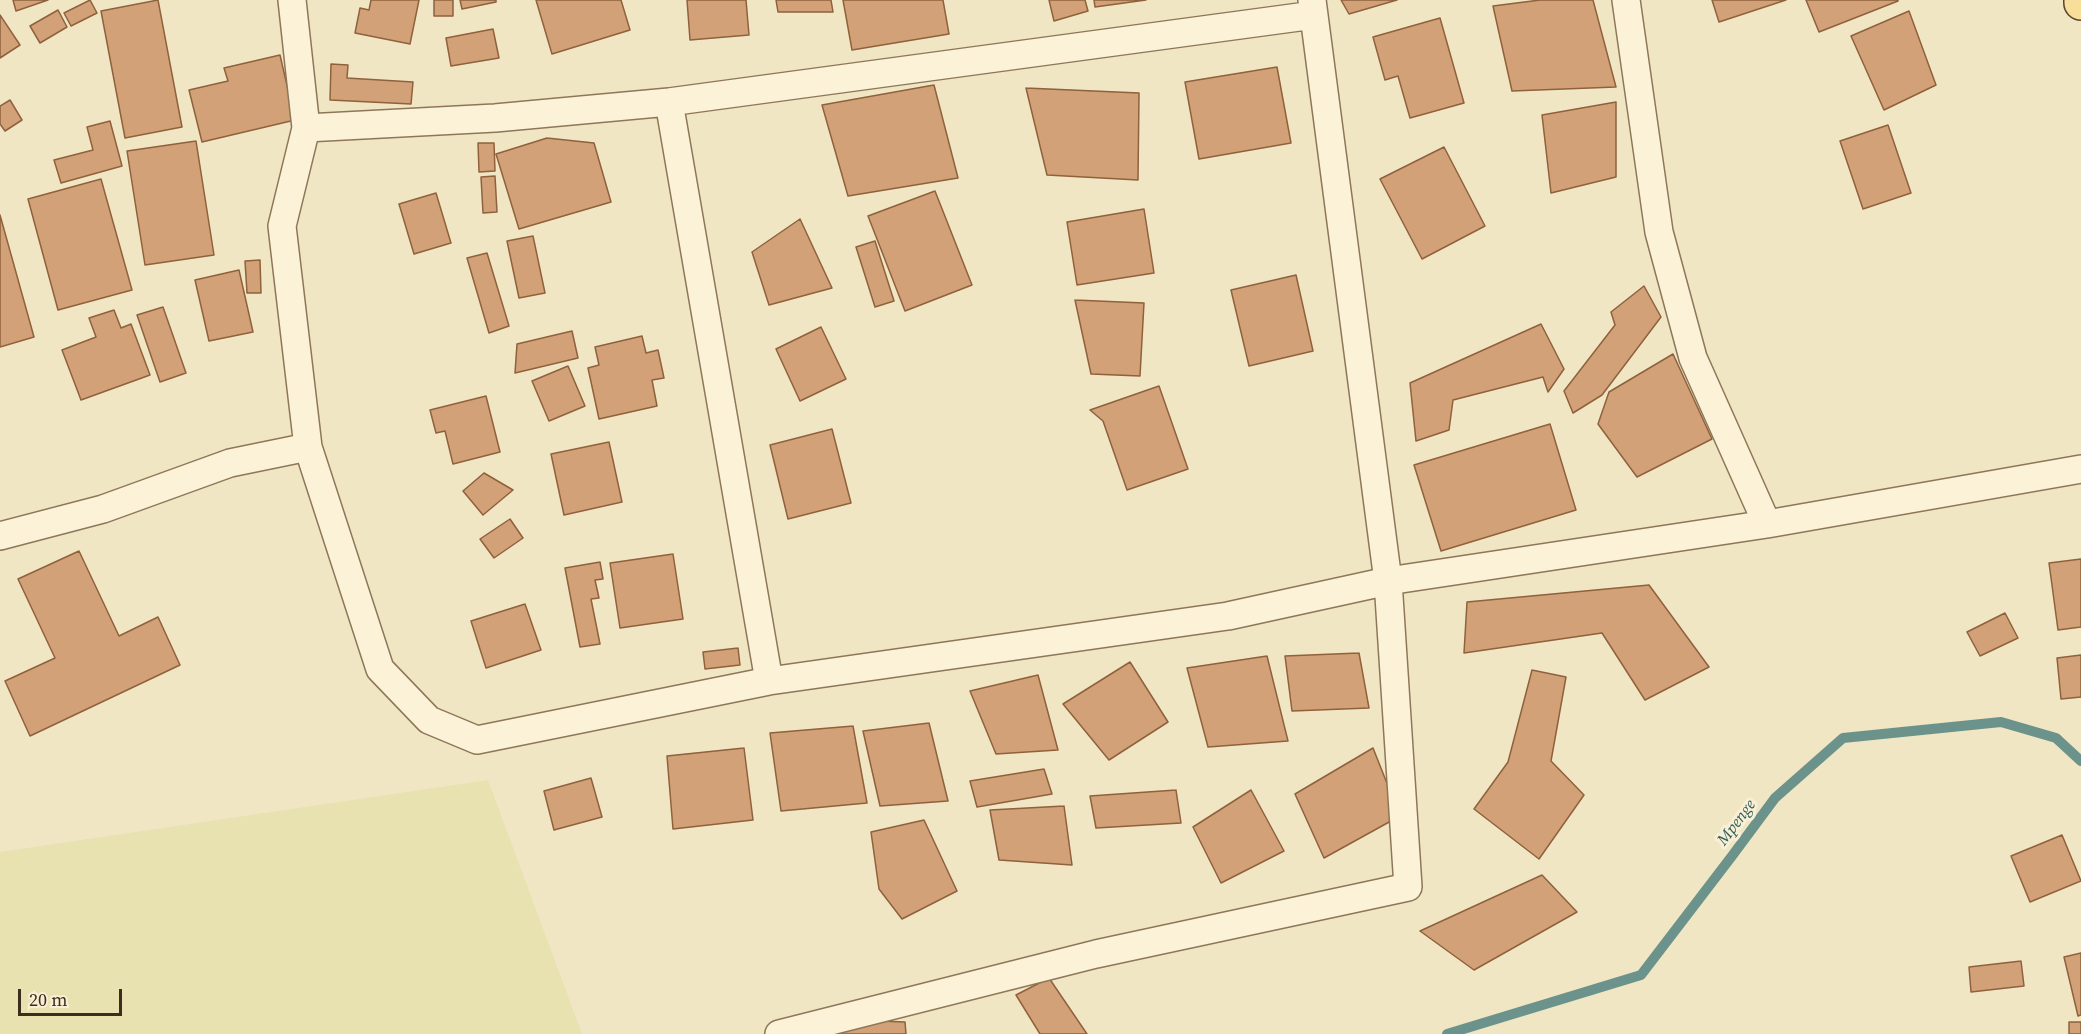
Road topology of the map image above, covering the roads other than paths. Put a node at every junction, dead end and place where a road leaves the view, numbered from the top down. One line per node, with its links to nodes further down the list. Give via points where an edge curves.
1 (292, 0): 5 (street)
2 (1626, 0): 8 (street, via 1659,232 1693,358)
3 (1313, 7): 4 (street); 10 (street)
4 (669, 102): 5 (street, via 495,118); 11 (street)
5 (306, 128): 6 (street, via 282,226)
6 (308, 447): 9 (street, via 230,463 103,509); 11 (street, via 380,669 429,720 477,740)
7 (2081, 469): 8 (street)
8 (1767, 524): 10 (street)
9 (0, 536)
10 (1388, 581): 11 (street, via 1228,616); 12 (street, via 1408,887 1096,954)
11 (769, 681)
12 (779, 1034)

